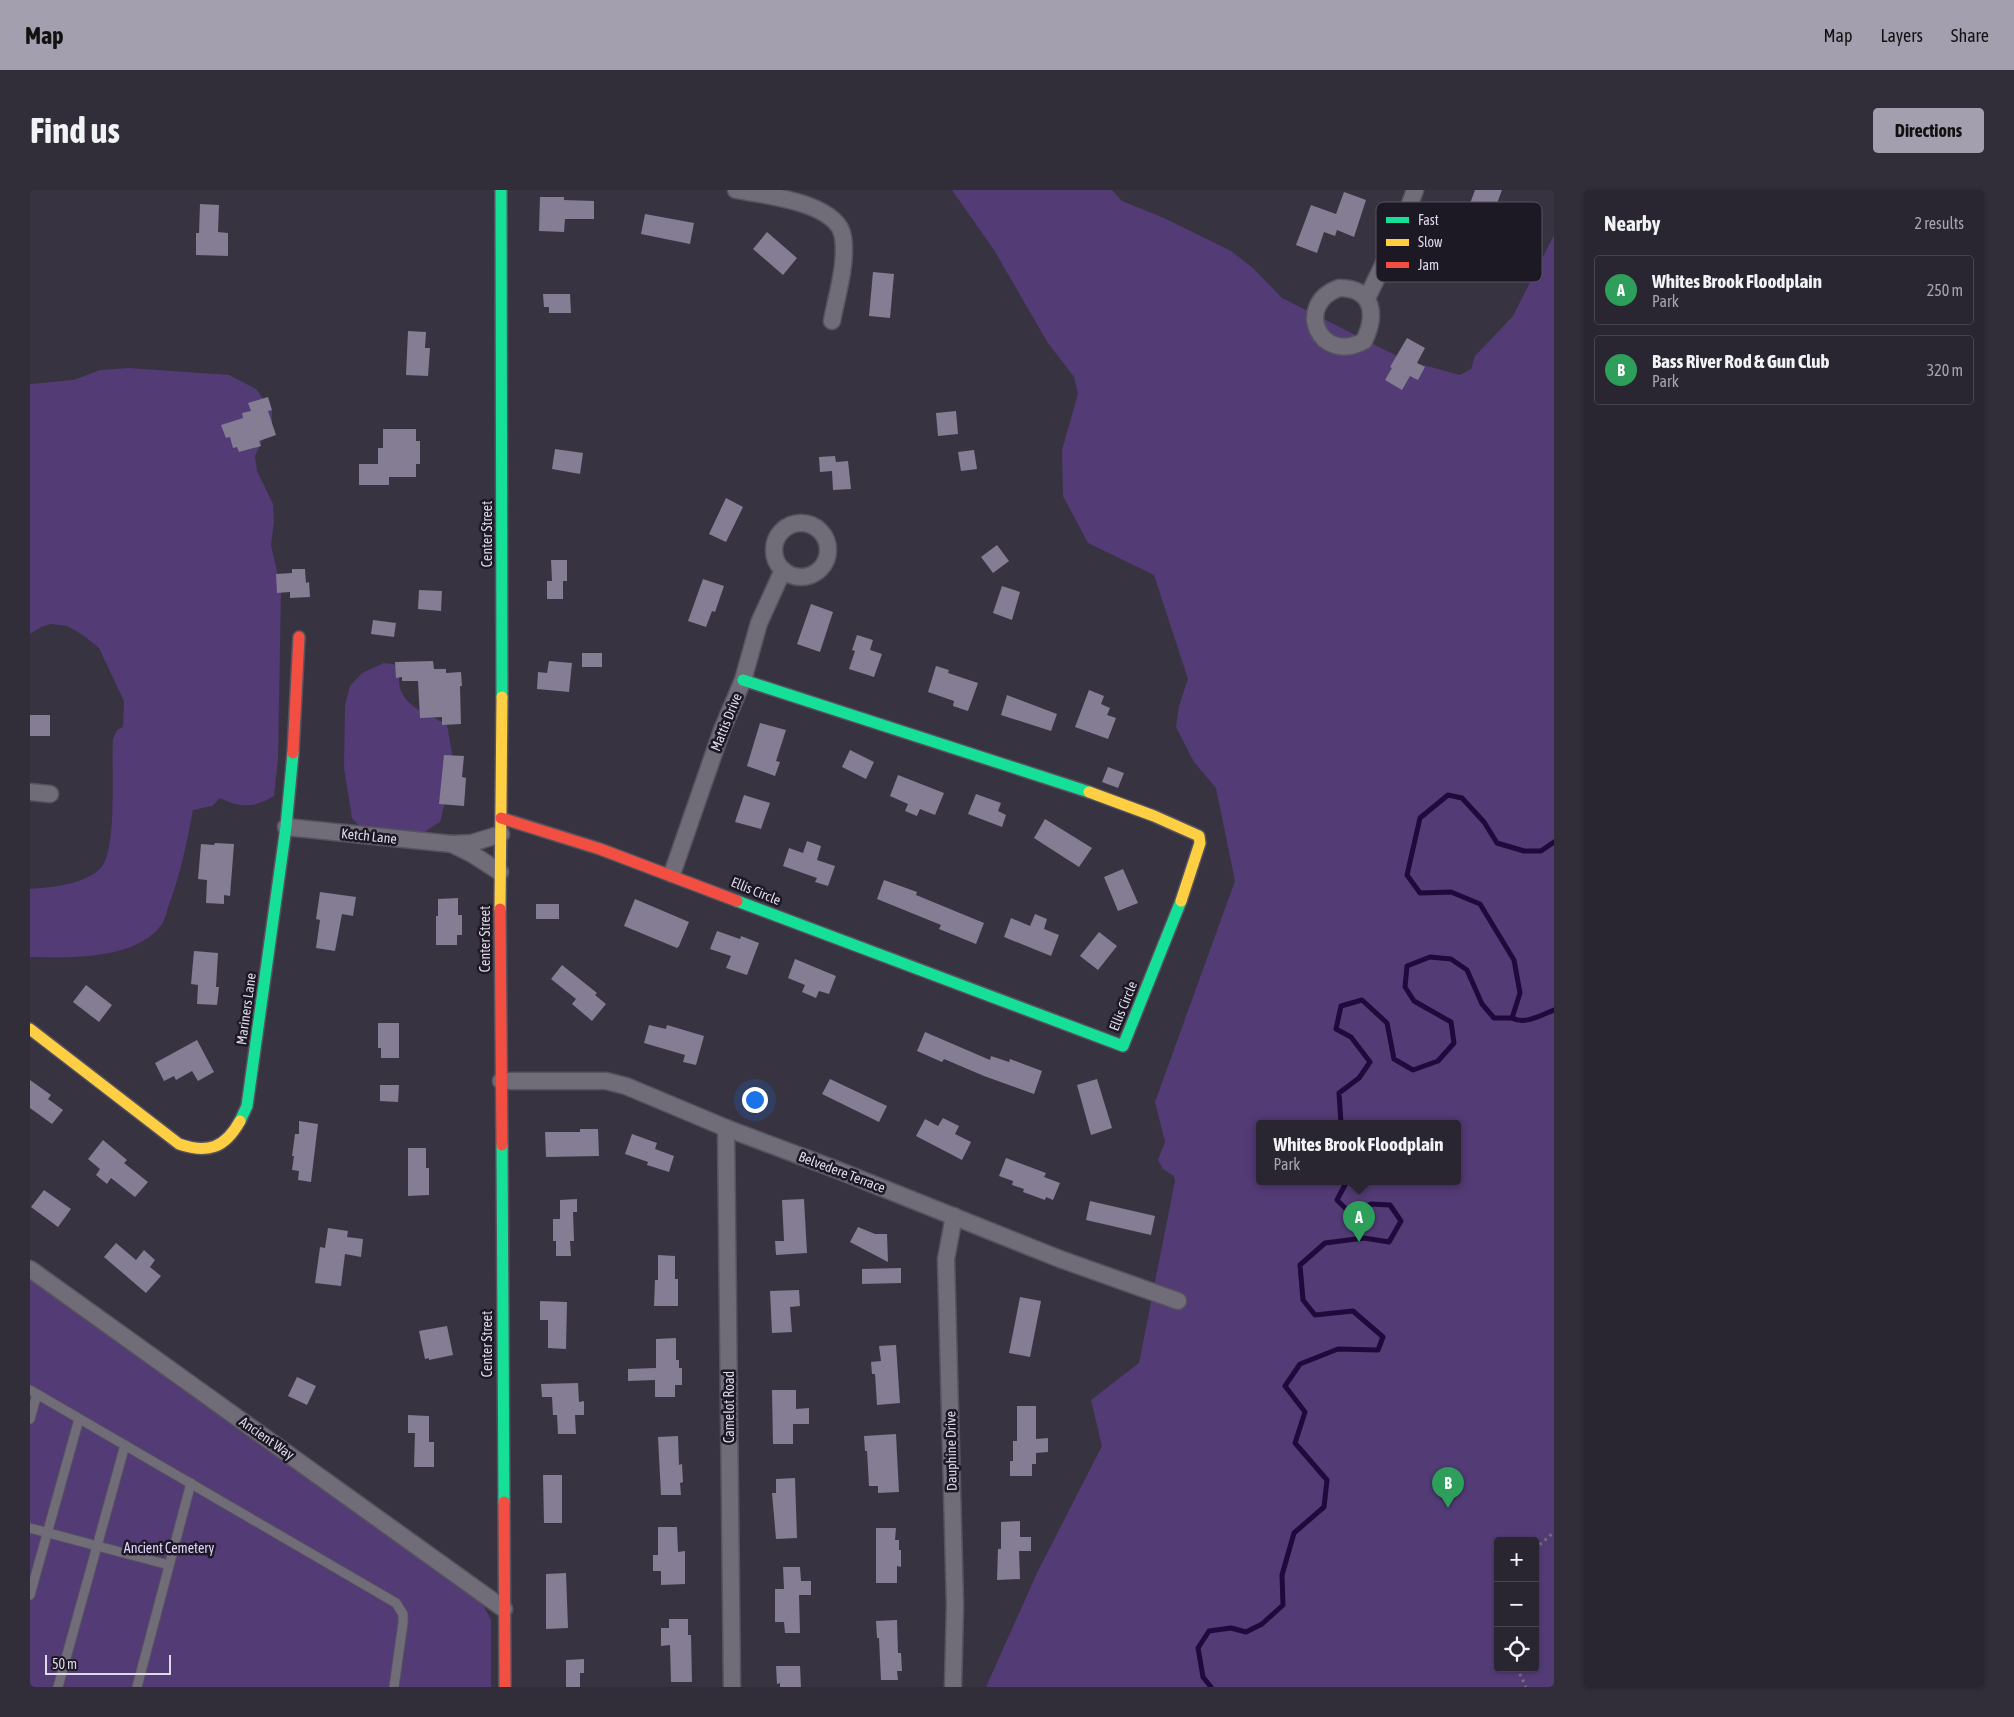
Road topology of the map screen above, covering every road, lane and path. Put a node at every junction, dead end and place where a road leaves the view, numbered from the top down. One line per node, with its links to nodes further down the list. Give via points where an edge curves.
1 (501, 190): 14 (street, Center Street)
2 (736, 190): 4 (street)
3 (1415, 190): 5 (street)
4 (797, 196): 8 (street, via 830,216 843,235 843,258)
5 (1411, 202)
6 (1376, 281): 7 (street)
7 (1368, 298)
8 (832, 321)
9 (783, 570): 11 (street, Mattis Drive, via 759,624)
10 (299, 637): 15 (street, Mariners Lane)
11 (744, 680): 18 (street, Mattis Drive, via 722,730); 18 (street, Ellis Circle, via 1074,786 1193,832 1199,836 1200,843 1176,915 1123,1046)
12 (30, 792): 13 (street)
13 (50, 794)
14 (501, 826): 16 (street, Ketch Lane, via 472,843); 17 (street, Center Street); 18 (street, Ellis Circle, via 591,845)
15 (286, 827): 16 (street, Ketch Lane); 19 (street, Mariners Lane, via 247,1106 243,1120 223,1144 195,1150 179,1144)
16 (452, 844): 17 (street, Ketch Lane)
17 (500, 872): 20 (street, Center Street)
18 (672, 874)
19 (30, 1029)
20 (501, 1082): 21 (street, Belvedere Terrace, via 606,1081 626,1086); 37 (street, Center Street)
21 (726, 1128): 22 (street, Belvedere Terrace); 43 (street, Camelot Road)
22 (954, 1216): 24 (street, Belvedere Terrace, via 1060,1259); 44 (street, Dauphine Drive, via 946,1259 955,1605)
23 (30, 1269): 37 (street, Ancient Way)
24 (1178, 1301)
25 (33, 1392): 26 (lane); 27 (lane)
26 (30, 1418)
27 (80, 1419): 28 (lane); 31 (lane)
28 (125, 1445): 29 (lane); 33 (lane)
29 (191, 1483): 35 (lane); 41 (lane, via 396,1603 404,1623)
30 (30, 1528): 31 (lane)
31 (48, 1532): 33 (lane); 36 (lane)
32 (1554, 1532): 34 (path)
33 (97, 1545): 35 (lane); 39 (lane)
34 (1539, 1545)
35 (170, 1565): 40 (lane)
36 (30, 1595)
37 (504, 1609): 42 (street, Center Street)
38 (1520, 1672): 45 (path)
39 (58, 1687)
40 (138, 1687)
41 (394, 1687)
42 (505, 1687)
43 (732, 1687)
44 (953, 1687)
45 (1526, 1687)

